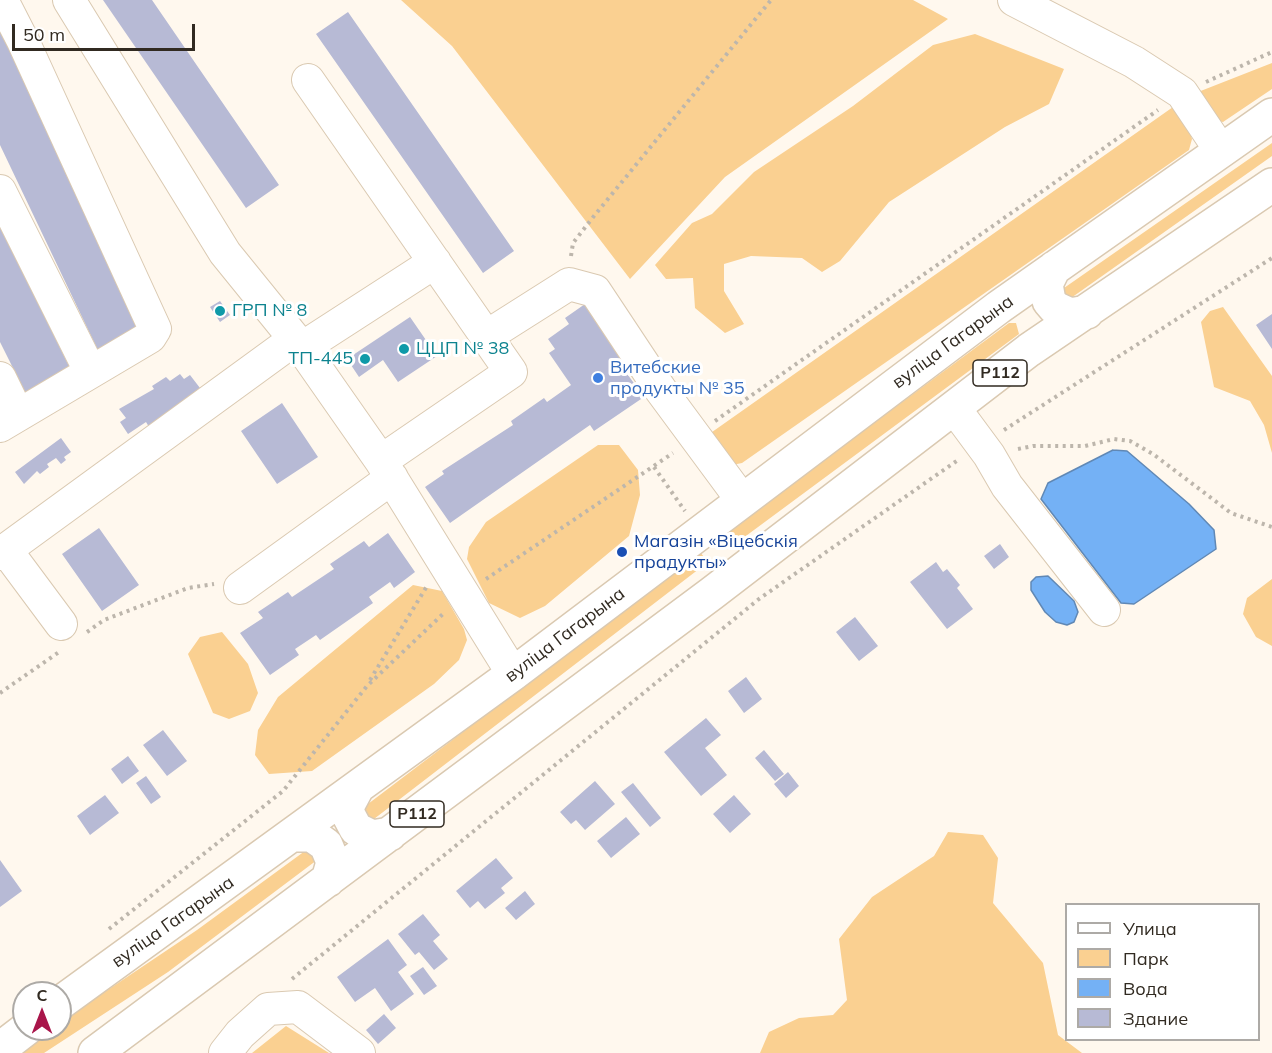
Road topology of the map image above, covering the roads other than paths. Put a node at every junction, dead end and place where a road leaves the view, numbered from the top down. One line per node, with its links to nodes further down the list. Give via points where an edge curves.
1 (2, 0): 16 (lane, via 154,324 150,337)
2 (69, 0): 14 (lane, via 225,253)
3 (1014, 0): 6 (lane, via 1134,62 1182,93)
4 (308, 80): 9 (lane)
5 (1272, 116): 6 (main road, вуліца Гагарына / Р112)
6 (1221, 151): 10 (main road, вуліца Гагарына / Р112)
7 (1272, 185): 12 (main road, Р112)
8 (0, 191): 16 (lane)
9 (435, 262): 13 (lane); 14 (lane)
10 (1054, 268): 11 (main road, вуліца Гагарына / Р112); 12 (main road, via 1046,284 1049,301 1070,315)
11 (999, 307): 15 (main road, via 1022,304 1034,313 1040,329); 21 (main road, вуліца Гагарына / Р112)
12 (1087, 312): 15 (main road, Р112)
13 (487, 336): 20 (lane, via 512,372); 21 (lane, via 569,284 595,291)
14 (298, 344): 20 (lane); 22 (lane)
15 (1029, 350): 18 (main road, Р112)
16 (90, 371): 19 (lane)
17 (0, 378): 19 (lane)
18 (955, 409): 24 (lane, via 1007,486); 28 (main road, Р112)
19 (9, 421)
20 (387, 470): 23 (lane); 26 (lane)
21 (742, 500): 26 (main road, вуліца Гагарына / Р112)
22 (3, 552): 25 (lane)
23 (240, 588)
24 (1104, 610)
25 (71, 635)
26 (513, 674): 27 (main road, вуліца Гагарына / Р112)
27 (356, 790): 28 (main road, via 348,805 356,829 372,837); 29 (main road, вуліца Гагарына / Р112)
28 (390, 834): 30 (main road, Р112)
29 (295, 835): 30 (main road, via 312,835 326,844 333,862); 31 (main road, вуліца Гагарына / Р112)
30 (328, 880): 34 (main road, Р112)
31 (72, 994)
32 (12, 1040): 33 (main road)
33 (0, 1049)
34 (95, 1053)
35 (225, 1053): 36 (lane, via 268,1009 298,1007)
36 (359, 1053)

